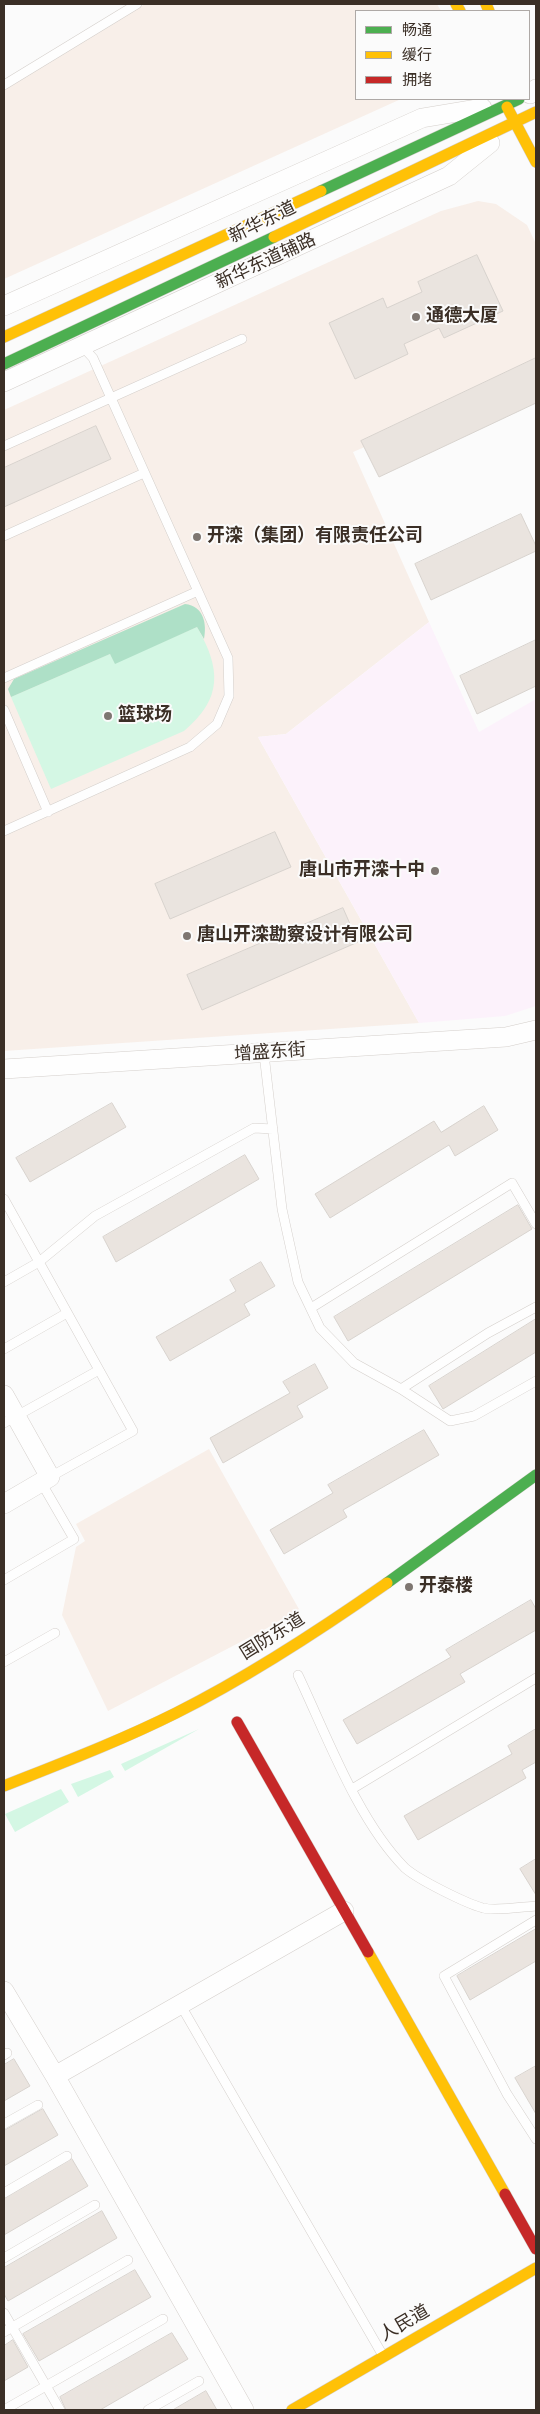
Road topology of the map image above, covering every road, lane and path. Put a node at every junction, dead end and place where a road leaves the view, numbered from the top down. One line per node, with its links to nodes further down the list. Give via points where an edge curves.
1 (137, 4): 2 (lane)
2 (4, 85)
3 (510, 100): 9 (street, via 422,118)
4 (518, 100): 10 (street, 新华东道)
5 (524, 100): 7 (street)
6 (524, 100): 7 (street, 新华东道)
7 (516, 121): 8 (street); 12 (street, 新华东道辅路, via 449,176); 13 (street, 新华东道)
8 (536, 162)
9 (4, 306)
10 (4, 337)
11 (242, 339): 15 (lane)
12 (83, 347): 14 (street, 新华东道辅路); 15 (lane, via 93,358)
13 (4, 364)
14 (4, 382)
15 (111, 398): 16 (lane); 17 (lane)
16 (4, 446)
17 (144, 473): 18 (lane); 19 (lane)
18 (4, 536)
19 (198, 591): 20 (lane); 22 (lane, via 228,658 229,696 217,724 190,747)
20 (4, 678)
21 (4, 710): 22 (lane)
22 (48, 812): 23 (lane)
23 (4, 831)
24 (536, 1030): 25 (street, 增盛东街, via 506,1037)
25 (264, 1054): 26 (street, 增盛东街); 27 (lane)
26 (4, 1069)
27 (273, 1129): 30 (lane, via 254,1128 95,1216); 33 (lane, via 282,1209 298,1282)
28 (5, 1203): 30 (lane)
29 (536, 1224): 33 (lane, via 512,1183)
30 (39, 1262): 31 (lane); 34 (lane)
31 (4, 1282)
32 (536, 1307): 38 (lane, via 488,1333)
33 (311, 1308): 38 (lane, via 320,1328 354,1363)
34 (67, 1313): 35 (lane); 36 (lane)
35 (4, 1348)
36 (99, 1370): 40 (lane); 42 (lane, via 133,1430)
37 (536, 1381): 38 (lane, via 474,1416 450,1422)
38 (401, 1390)
39 (4, 1395): 40 (street)
40 (10, 1419): 42 (street)
41 (536, 1475): 50 (street, 国防东道, via 329,1622 252,1671 199,1701 97,1749)
42 (46, 1480): 43 (street); 44 (lane, via 74,1539)
43 (4, 1504)
44 (4, 1580)
45 (56, 1633): 46 (lane)
46 (4, 1662)
47 (298, 1675): 51 (lane)
48 (536, 1678): 51 (lane)
49 (237, 1722): 53 (street)
50 (4, 1786)
51 (352, 1789): 52 (lane, via 382,1841 406,1869 440,1889 484,1908)
52 (536, 1906)
53 (344, 1911): 56 (street); 64 (street)
54 (536, 1920): 60 (lane, via 444,1976 507,2094)
55 (4, 1991): 57 (street)
56 (180, 2004): 57 (street); 71 (lane)
57 (55, 2076): 77 (street)
58 (38, 2105): 59 (lane)
59 (4, 2124)
60 (536, 2139)
61 (67, 2156): 62 (lane)
62 (4, 2193)
63 (95, 2205): 65 (lane)
64 (536, 2249)
65 (4, 2258)
66 (128, 2260): 70 (lane)
67 (536, 2268): 71 (street, 人民道)
68 (4, 2313): 70 (lane)
69 (163, 2319): 73 (lane)
70 (8, 2329): 73 (lane)
71 (384, 2357): 78 (street, 人民道)
72 (199, 2381): 76 (lane)
73 (46, 2386): 74 (lane); 75 (lane)
74 (4, 2410)
75 (60, 2410)
76 (148, 2410)
77 (244, 2410)
78 (292, 2410)

